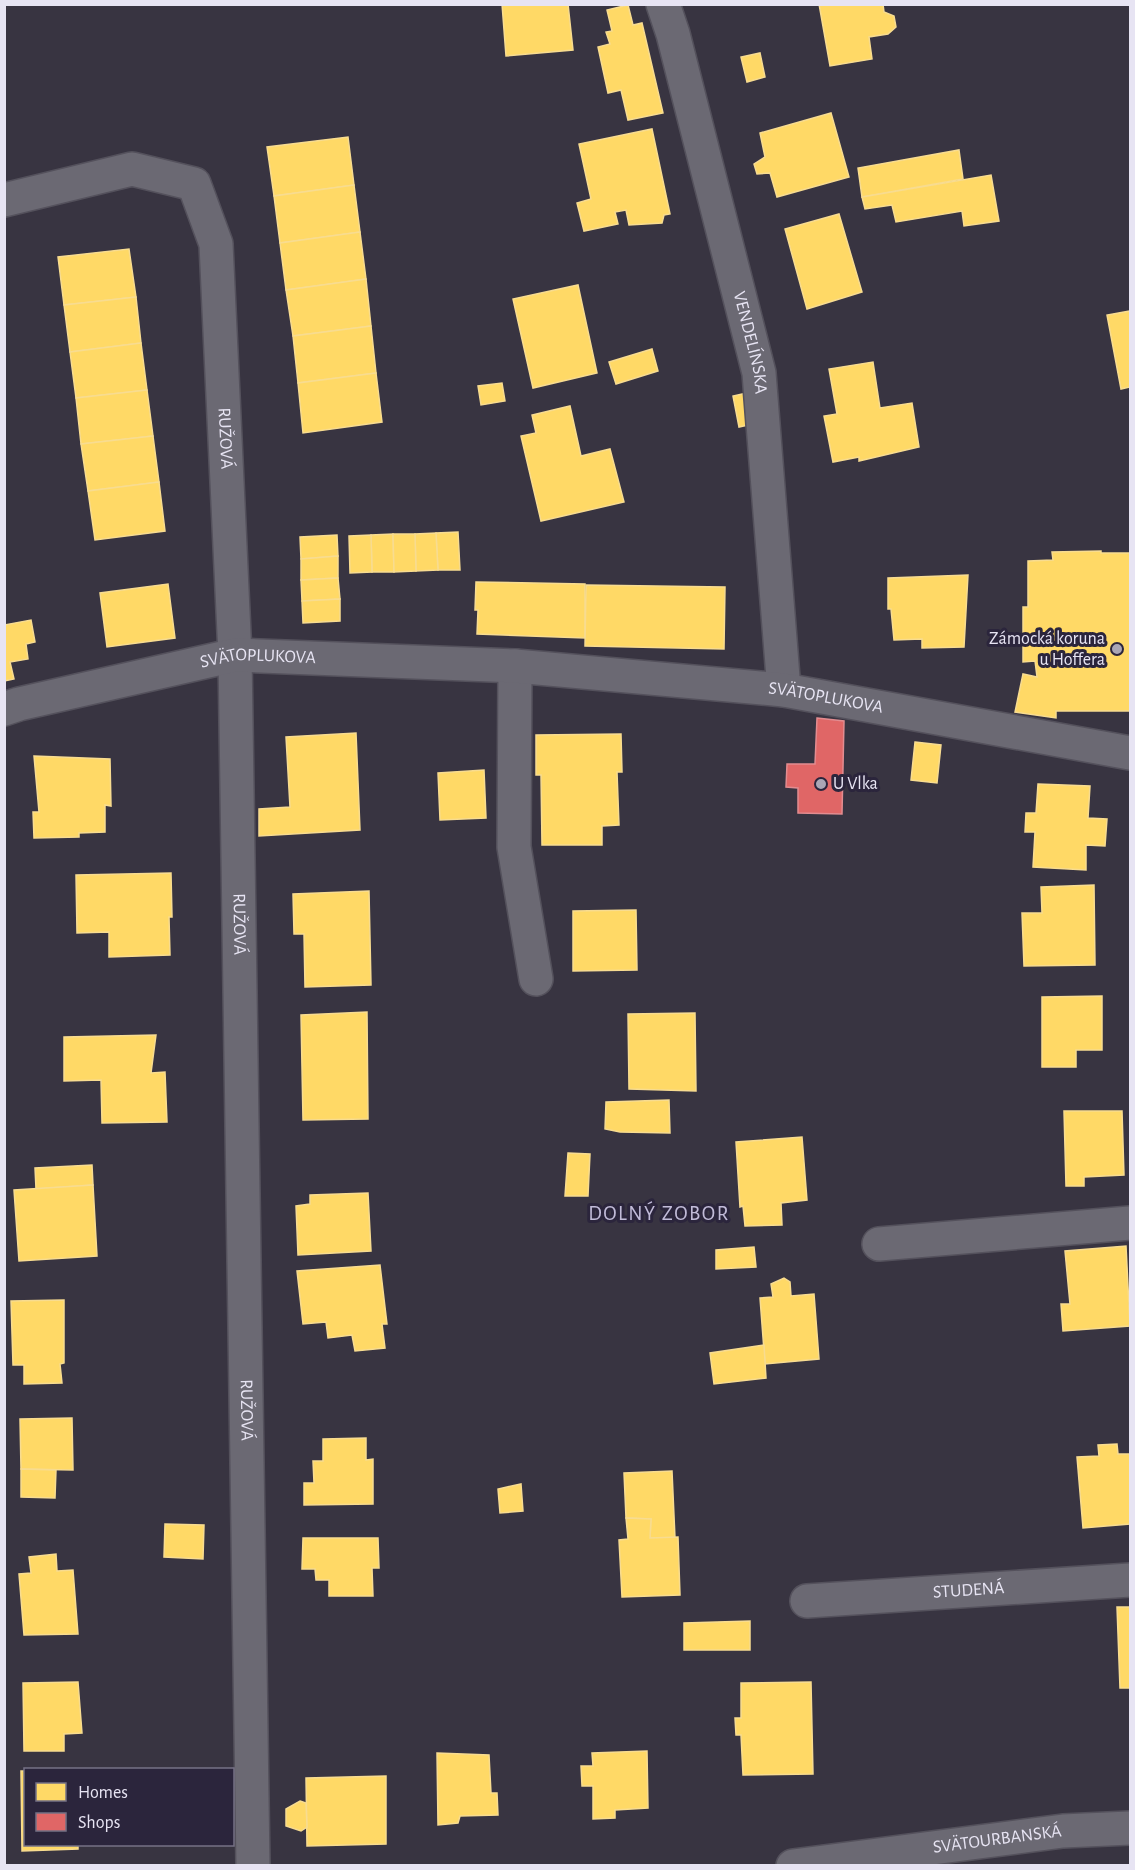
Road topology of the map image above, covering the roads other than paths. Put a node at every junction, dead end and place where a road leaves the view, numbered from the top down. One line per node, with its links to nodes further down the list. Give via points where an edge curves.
1 (663, 4): 5 (street, VENDELÍNSKA, via 674,34 759,373)
2 (4, 200): 3 (street, RUŽOVÁ, via 132,168 194,184 216,244)
3 (235, 655): 4 (street, SVÄTOPLUKOVA); 6 (street, SVÄTOPLUKOVA); 15 (street, RUŽOVÁ)
4 (515, 666): 5 (street, SVÄTOPLUKOVA); 8 (street, via 514,847)
5 (784, 690): 7 (street, SVÄTOPLUKOVA)
6 (4, 709)
7 (1131, 753)
8 (536, 979)
9 (1131, 1222): 10 (street)
10 (879, 1244)
11 (1131, 1580): 12 (street, STUDENÁ)
12 (807, 1600)
13 (1131, 1828): 14 (street, SVÄTOURBANSKÁ, via 1063,1831)
14 (831, 1864): 16 (street, SVÄTOURBANSKÁ)
15 (253, 1866)
16 (793, 1866)

